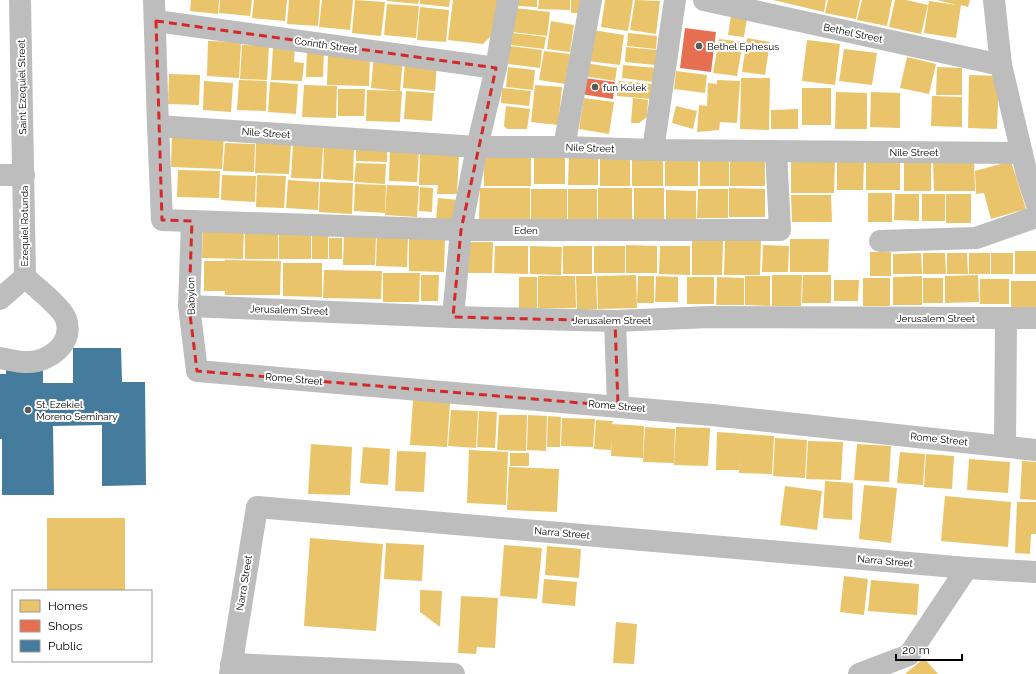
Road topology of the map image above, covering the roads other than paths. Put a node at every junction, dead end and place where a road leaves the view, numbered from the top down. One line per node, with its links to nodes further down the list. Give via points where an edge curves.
1 (20, 0): 18 (street, Saint Ezequiel Street)
2 (154, 0): 8 (street)
3 (508, 0): 10 (street)
4 (591, 0): 13 (street)
5 (675, 0): 14 (street)
6 (704, 0): 9 (street, Bethel Street)
7 (994, 0): 9 (street)
8 (156, 21): 10 (street, Corinth Street); 11 (street)
9 (1001, 65): 16 (street)
10 (496, 68): 12 (street)
11 (158, 126): 12 (street, Nile Street); 22 (street, Eden, via 162,220)
12 (477, 147): 13 (street, Nile Street); 23 (street)
13 (564, 148): 14 (street, Nile Street)
14 (653, 150): 15 (street, Nile Street)
15 (776, 151): 16 (street, Nile Street); 23 (street, Eden, via 780,230)
16 (1022, 153): 19 (street)
17 (0, 175): 18 (street)
18 (24, 175): 25 (street, Ezequiel Rotunda)
19 (1032, 175): 20 (street)
20 (1036, 202)
21 (1036, 217): 24 (street, via 976,238)
22 (192, 221): 23 (street, Eden); 27 (street, Babylon)
23 (461, 230): 28 (street)
24 (880, 240)
25 (25, 277): 26 (street, Ezequiel Rotunda); 32 (street, Ezequiel Rotunda, via 65,318 68,328 66,340 51,356 36,361)
26 (0, 299)
27 (189, 306): 28 (street, Jerusalem Street); 33 (street, Babylon)
28 (453, 317): 31 (street, Jerusalem Street)
29 (1006, 318): 30 (street, Jerusalem Street); 31 (street, Jerusalem Street, via 710,317); 35 (street)
30 (1036, 318)
31 (615, 321): 34 (street)
32 (0, 358)
33 (197, 371): 34 (street, Rome Street)
34 (618, 406): 35 (street, Rome Street)
35 (1006, 446): 36 (street, Rome Street)
36 (1036, 450)
37 (967, 568): 38 (street, Narra Street); 39 (street, Narra Street, via 257,507); 41 (street, via 909,655)
38 (1036, 572)
39 (230, 669): 40 (street)
40 (454, 674)
41 (859, 674)

